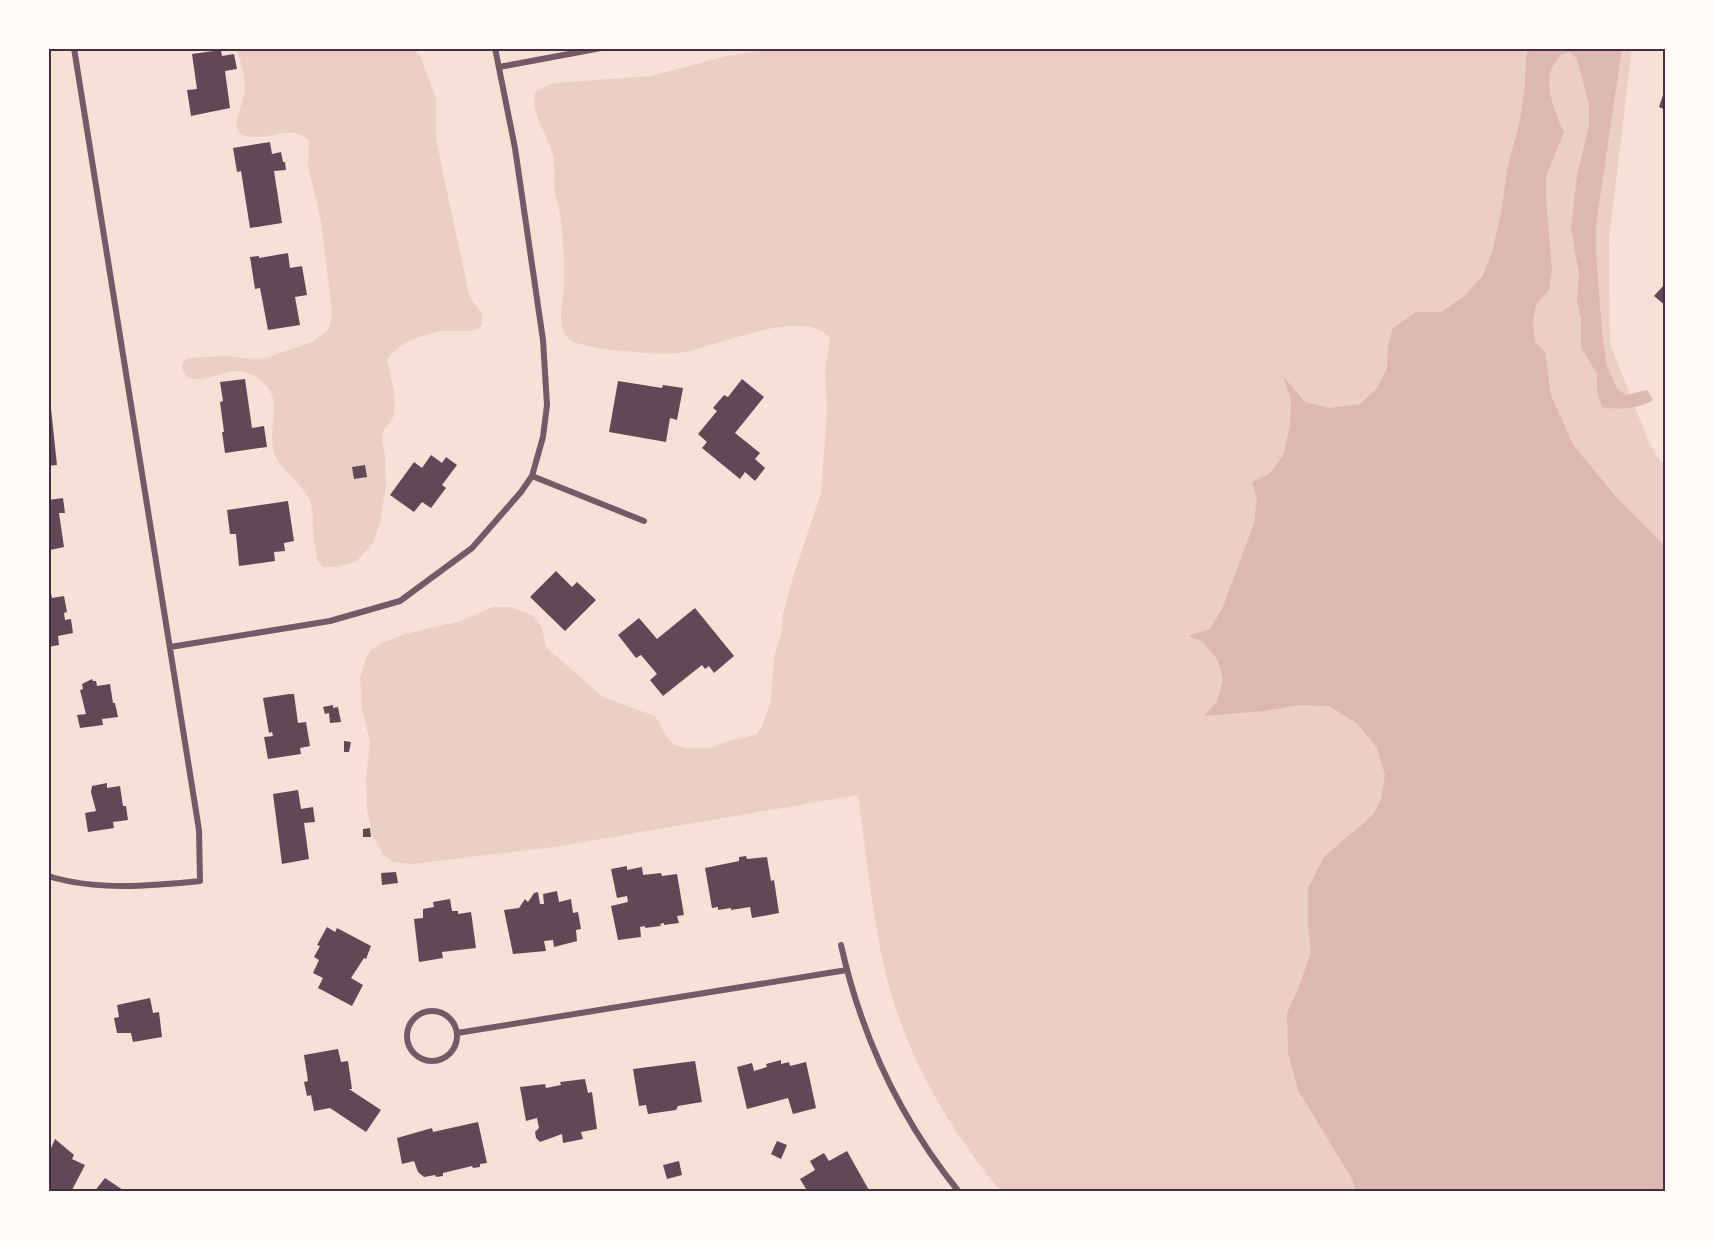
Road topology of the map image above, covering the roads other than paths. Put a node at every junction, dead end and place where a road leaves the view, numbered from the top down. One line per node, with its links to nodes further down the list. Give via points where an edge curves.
1 (74, 48): 7 (street)
2 (495, 48): 4 (street)
3 (601, 48): 4 (street)
4 (499, 67): 5 (street, via 543,340 547,405)
5 (532, 476): 6 (street); 7 (street, via 472,548 400,601 330,621)
6 (644, 521)
7 (170, 647): 8 (street, via 199,830 200,880 108,886)
8 (48, 876)
9 (841, 945): 10 (street)
10 (847, 970): 11 (street); 12 (street, via 877,1058 896,1098)
11 (457, 1033): 11 (street, via 449,1017 434,1011 417,1015 407,1028 406,1037 418,1058 434,1062 449,1055)
12 (959, 1192)

